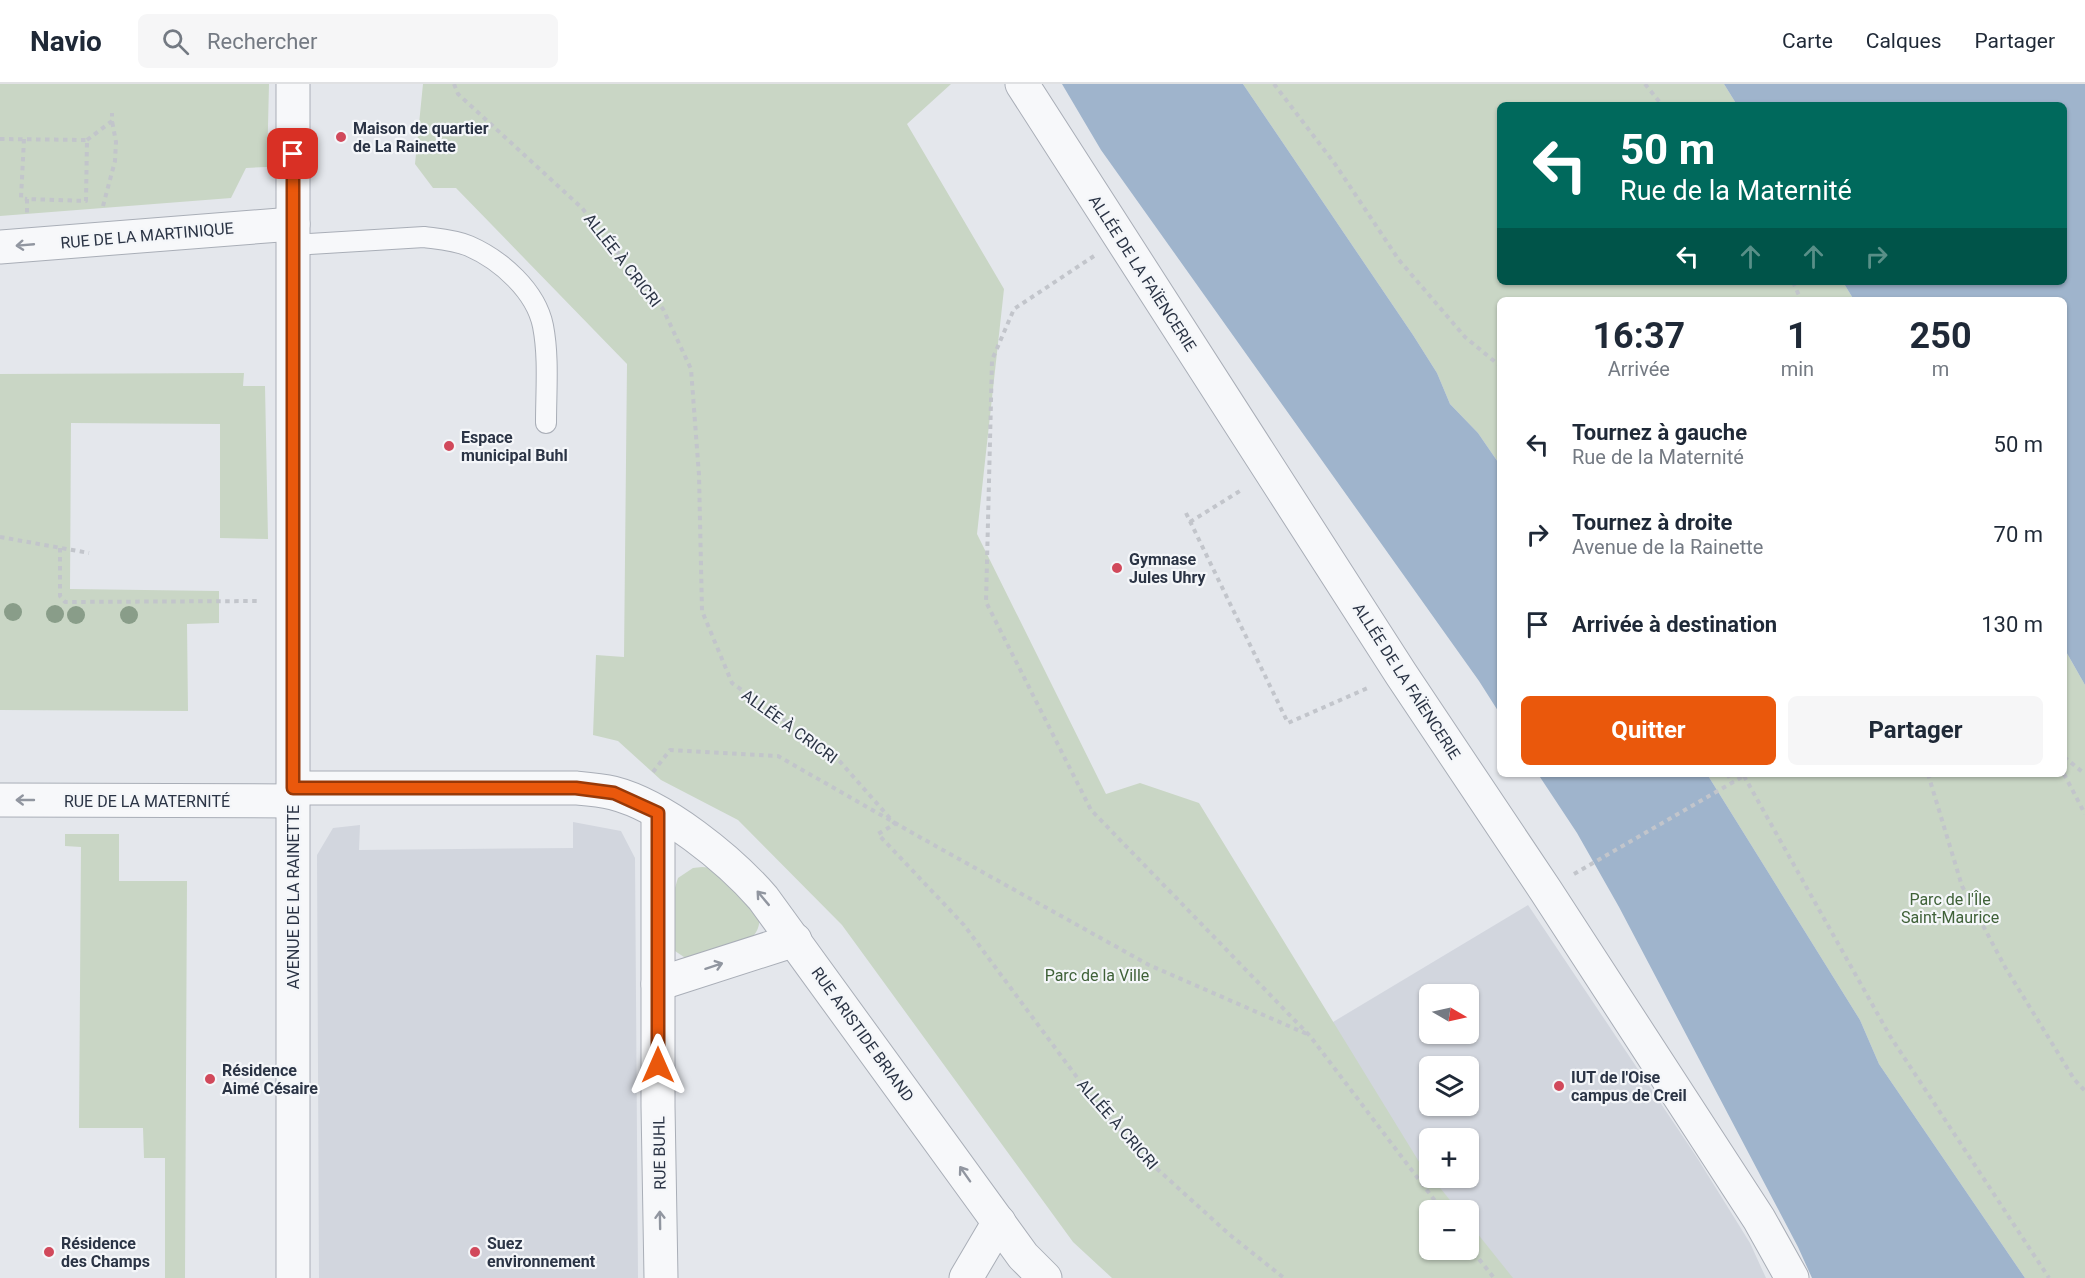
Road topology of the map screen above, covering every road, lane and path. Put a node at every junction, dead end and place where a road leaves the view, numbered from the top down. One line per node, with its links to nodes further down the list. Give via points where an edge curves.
1 (293, 84): 15 (street, AVENUE DE LA RAINETTE)
2 (454, 84): 40 (path, ALLÉE À CRICRI, via 458,94 582,208 663,309 691,369 699,475 702,610 732,682 836,757)
3 (1022, 84): 16 (street, ALLÉE DE LA FAÏENCERIE)
4 (1274, 84): 18 (path, via 1335,164 1399,260 1465,337)
5 (1645, 84): 6 (path)
6 (1660, 102)
7 (112, 113): 8 (path)
8 (112, 121): 11 (path); 13 (path, via 115,161)
9 (0, 139): 10 (path)
10 (24, 139): 11 (path); 12 (path, via 21,198)
11 (87, 140): 12 (path, via 86,201)
12 (27, 199): 14 (path, via 27,214)
13 (103, 208)
14 (38, 213)
15 (293, 235): 17 (street, RUE DE LA MARTINIQUE, one-way to 17); 19 (lane, via 445,239 469,246 491,259 533,298 542,323 546,347); 36 (street, AVENUE DE LA RAINETTE)
16 (1120, 238): 20 (street, ALLÉE DE LA FAÏENCERIE); 44 (path, via 1014,309 992,360 986,602 1090,810)
17 (0, 247)
18 (1497, 364)
19 (546, 423)
20 (1271, 472): 22 (path); 27 (street, ALLÉE DE LA FAÏENCERIE)
21 (1186, 513): 22 (path)
22 (1190, 522): 27 (path, via 1288,723)
23 (0, 537): 24 (path)
24 (60, 548): 25 (path); 26 (path, via 60,596 65,602 260,601)
25 (89, 552)
26 (260, 612)
27 (1401, 674): 55 (street, ALLÉE DE LA FAÏENCERIE, via 1760,1219)
28 (2067, 759): 29 (path)
29 (2085, 774)
30 (1729, 777): 35 (path)
31 (1742, 777): 35 (path)
32 (1747, 777): 56 (path, via 1890,1036)
33 (1929, 777): 45 (path, via 1962,886 2005,967)
34 (2066, 777): 39 (path)
35 (1732, 783): 41 (path)
36 (293, 795): 37 (street, RUE DE LA MATERNITÉ, one-way to 37); 38 (street, RUE DE LA MATERNITÉ, via 576,788 614,793); 49 (street, AVENUE DE LA RAINETTE)
37 (0, 800)
38 (645, 806): 40 (path, via 670,750 778,756); 42 (street, RUE ARISTIDE BRIAND, one-way to 38, via 745,877 702,842); 43 (street, RUE BUHL)
39 (2085, 814)
40 (895, 824): 44 (path, via 1149,965); 53 (path, ALLÉE À CRICRI, via 878,834 964,925 1099,1107 1155,1167)
41 (1586, 867)
42 (795, 939): 43 (street, one-way to 42); 47 (street, RUE ARISTIDE BRIAND, one-way to 42)
43 (658, 984): 50 (street, RUE BUHL, one-way to 43)
44 (1310, 1036): 46 (path)
45 (2085, 1091)
46 (1434, 1200)
47 (999, 1222): 51 (street); 52 (street, RUE ARISTIDE BRIAND, via 1023,1256)
48 (1479, 1259): 54 (path)
49 (293, 1278)
50 (661, 1278)
51 (966, 1278)
52 (1045, 1278)
53 (1284, 1278)
54 (1494, 1278)
55 (1792, 1278)
56 (2049, 1278)

